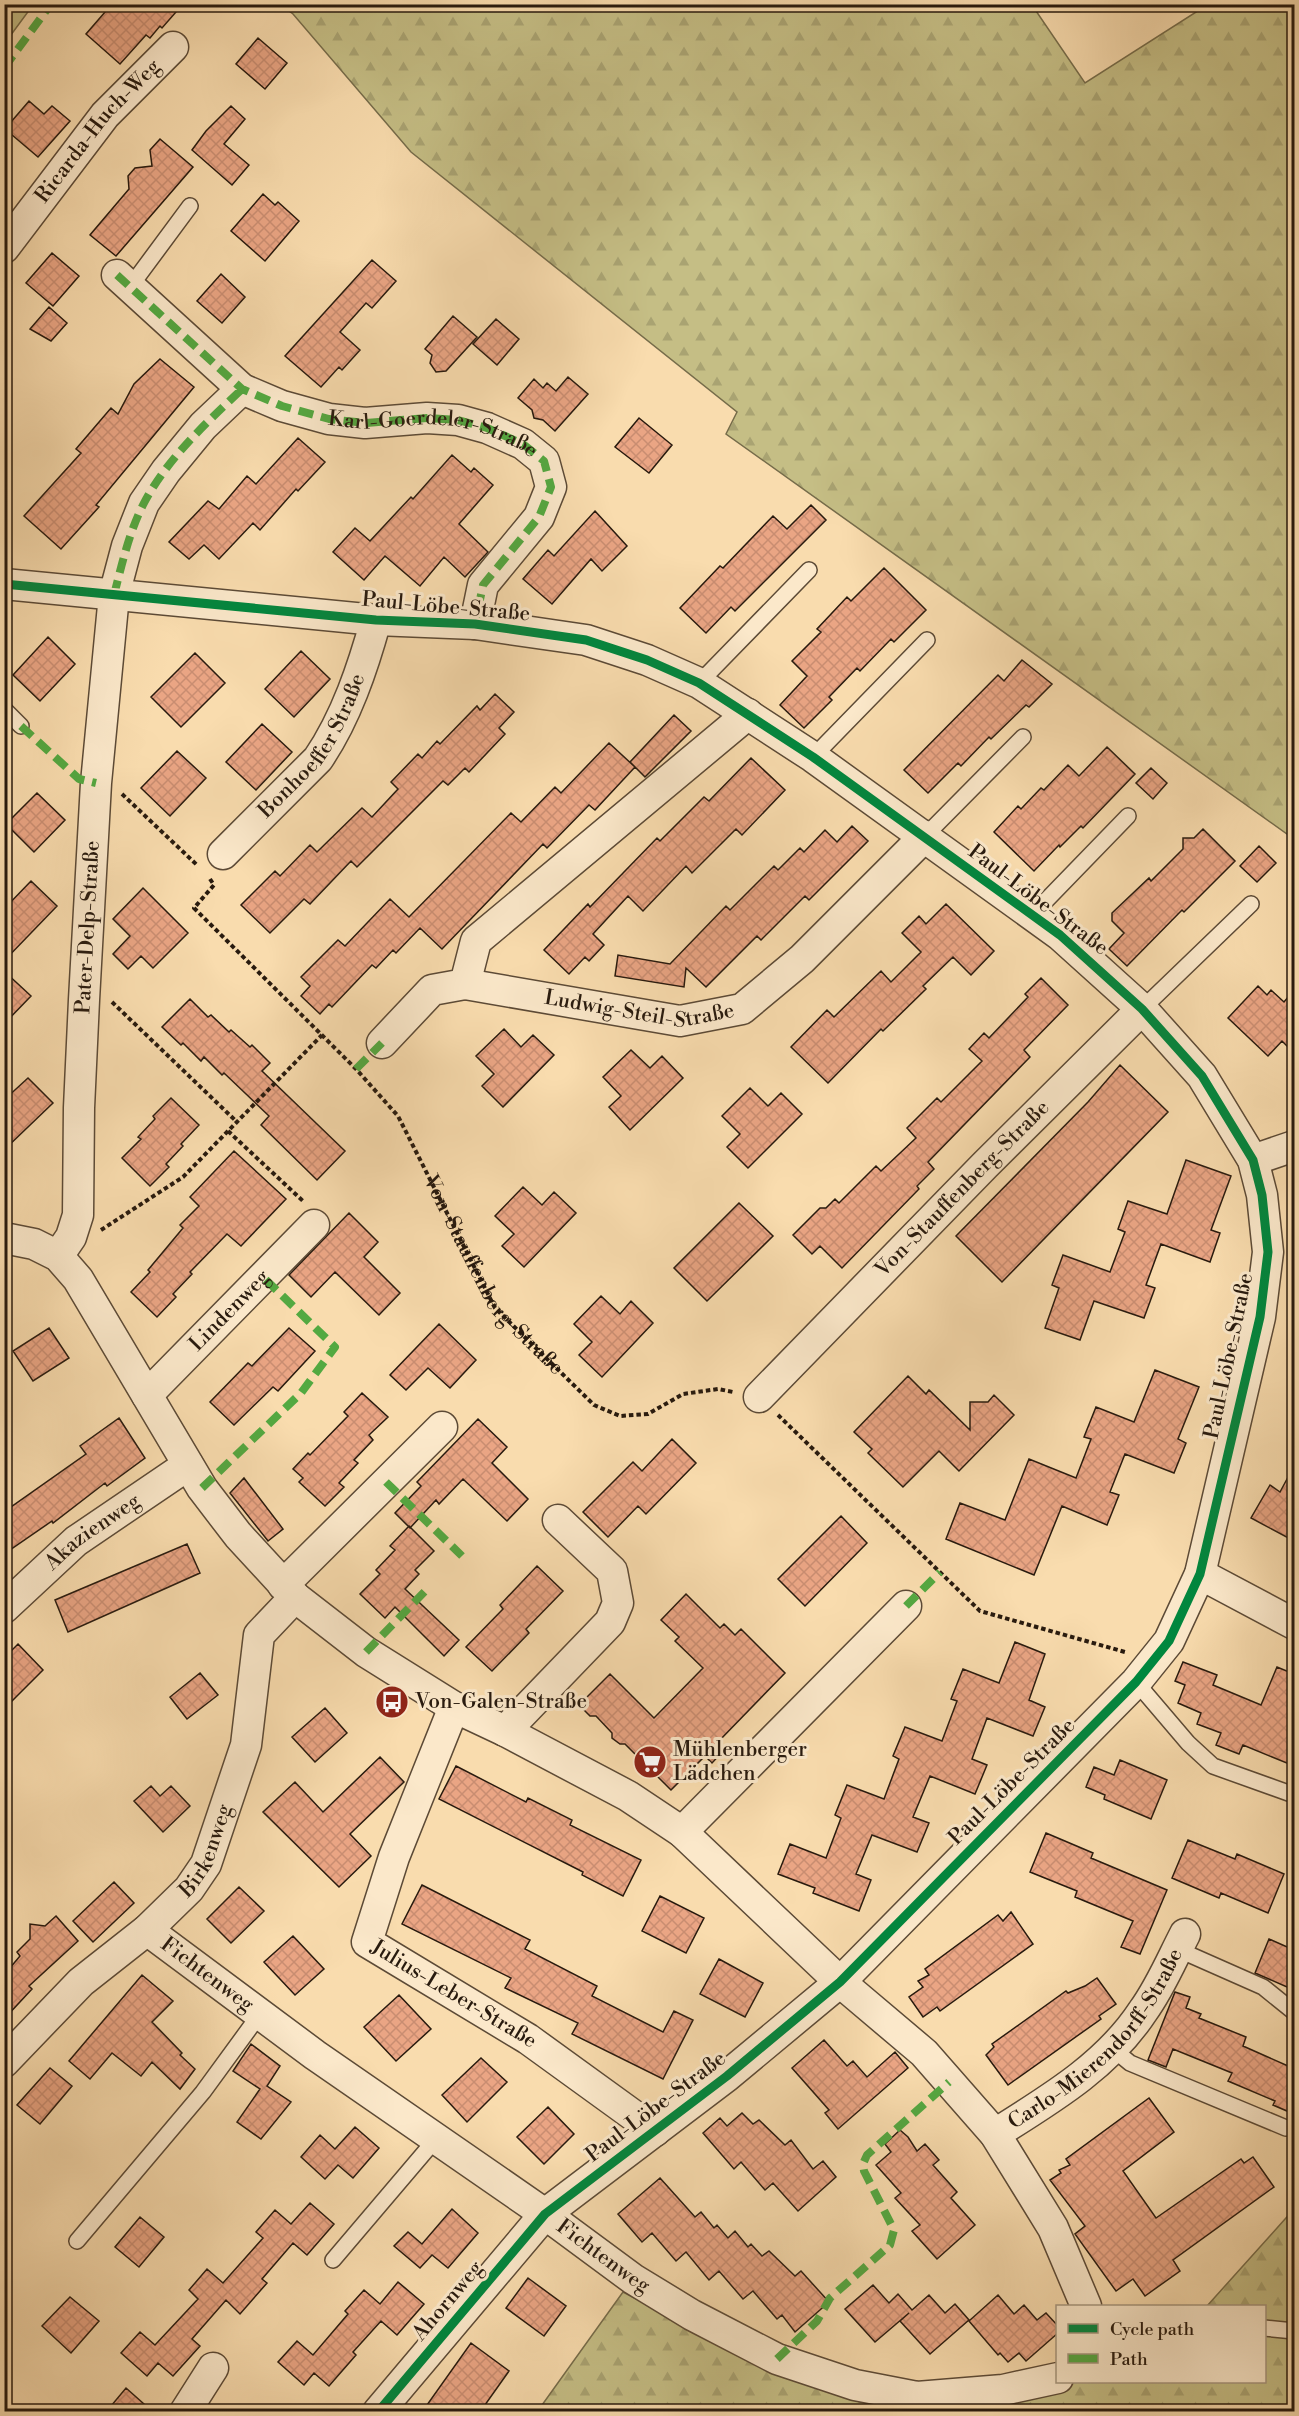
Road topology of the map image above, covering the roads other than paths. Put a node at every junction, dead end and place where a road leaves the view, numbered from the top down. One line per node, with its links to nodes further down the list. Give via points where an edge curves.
1 (173, 47): 3 (street, Ricarda-Huch-Weg, via 105,115)
2 (190, 206): 4 (lane)
3 (4, 248)
4 (123, 281): 5 (street, Karl-Goerdeler-Straße)
5 (242, 389): 8 (street, via 203,426 144,503); 10 (street, Karl-Goerdeler-Straße, via 282,406 329,419 365,423 458,420 523,444 544,461 551,487 539,517 483,585)
6 (809, 570): 12 (lane)
7 (4, 584): 8 (street, Paul-Löbe-Straße)
8 (114, 595): 9 (street, Paul-Löbe-Straße); 30 (street, Pater-Delp-Straße, via 96,783 86,955 78,1215)
9 (376, 620): 10 (street, Paul-Löbe-Straße); 20 (street, Bonhoeffer Straße, via 364,663 329,743 318,759)
10 (475, 624): 12 (street, Paul-Löbe-Straße, via 586,640 647,660)
11 (927, 640): 17 (lane)
12 (699, 683): 14 (street, Paul-Löbe-Straße)
13 (4, 709): 15 (lane)
14 (748, 714): 17 (street, Paul-Löbe-Straße); 23 (street, via 476,941)
15 (21, 726)
16 (1023, 737): 19 (lane)
17 (813, 757): 19 (street, Paul-Löbe-Straße)
18 (1128, 816): 22 (lane)
19 (925, 836): 22 (street, Paul-Löbe-Straße); 23 (street, Ludwig-Steil-Straße, via 802,959 742,1009 680,1021)
20 (209, 864)
21 (1251, 904): 24 (lane)
22 (1032, 915): 24 (street, Paul-Löbe-Straße, via 1087,958)
23 (465, 984): 25 (street, Ludwig-Steil-Straße, via 432,990)
24 (1142, 1009): 27 (street, Paul-Löbe-Straße, via 1202,1076); 32 (street, Von-Stauffenberg-Straße)
25 (382, 1043)
26 (1294, 1146): 27 (street)
27 (1253, 1160): 36 (street, Paul-Löbe-Straße, via 1262,1196 1268,1252 1260,1317)
28 (314, 1225): 31 (street, Lindenweg)
29 (4, 1238): 30 (street)
30 (58, 1256): 31 (street, via 93,1302)
31 (147, 1395): 34 (street)
32 (759, 1396)
33 (442, 1427): 37 (street, Birkenweg)
34 (188, 1466): 37 (street, via 238,1535); 39 (street, Akazienweg, via 76,1541)
35 (558, 1520): 43 (street, via 612,1571 618,1603 610,1622)
36 (1200, 1574): 40 (street); 41 (street, Paul-Löbe-Straße, via 1169,1641)
37 (289, 1591): 42 (street, via 366,1652); 46 (street, Birkenweg, via 259,1635 246,1745 206,1864 189,1889)
38 (906, 1606): 45 (street)
39 (4, 1608)
40 (1294, 1624)
41 (1142, 1675): 44 (lane, via 1188,1743 1213,1766); 48 (street, Paul-Löbe-Straße)
42 (454, 1707): 43 (street); 54 (street, Julius-Leber-Straße, via 394,1857 367,1942 528,2039)
43 (505, 1731): 45 (street, via 628,1796)
44 (1294, 1795)
45 (682, 1832): 48 (street)
46 (147, 1930): 50 (street, Fichtenweg); 52 (street, Birkenweg, via 81,1982)
47 (1181, 1941): 49 (lane, via 1263,1988); 51 (street, Carlo-Mierendorff-Straße, via 1144,2011)
48 (840, 1982): 54 (street, Paul-Löbe-Straße); 55 (street, Carlo-Mierendorff-Straße, via 924,2053)
49 (1294, 2012)
50 (260, 2014): 56 (street, Fichtenweg); 58 (lane, via 203,2092)
51 (1113, 2049): 53 (lane, via 1130,2063); 55 (street, Carlo-Mierendorff-Straße, via 1083,2075)
52 (4, 2062)
53 (1286, 2128)
54 (655, 2131): 57 (street, Paul-Löbe-Straße)
55 (995, 2134): 60 (street, Carlo-Mierendorff-Straße, via 1053,2228)
56 (435, 2140): 57 (street, Fichtenweg); 59 (lane)
57 (545, 2214): 64 (street, Fichtenweg, via 633,2279 692,2315 777,2359 855,2385 916,2397 1003,2390); 66 (street, Ahornweg)
58 (77, 2241)
59 (333, 2260)
60 (1085, 2305)
61 (1266, 2328): 62 (lane)
62 (1294, 2331)
63 (213, 2368): 65 (street)
64 (1056, 2378)
65 (185, 2412)
66 (378, 2412)

